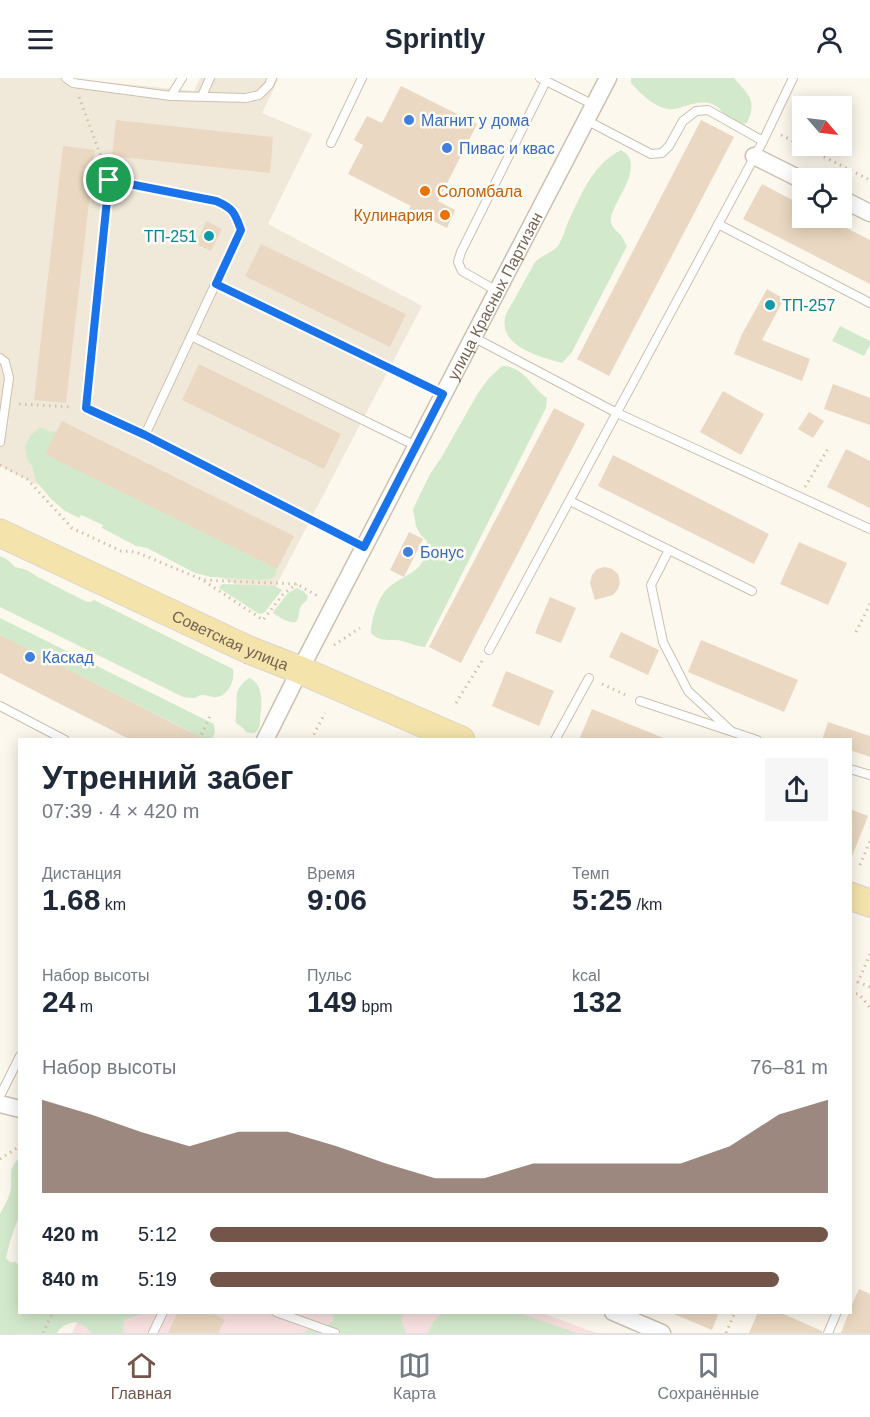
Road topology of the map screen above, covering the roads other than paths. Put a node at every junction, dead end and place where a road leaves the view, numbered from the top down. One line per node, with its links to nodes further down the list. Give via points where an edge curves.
1 (182, 78): 9 (lane)
2 (210, 78): 10 (lane)
3 (272, 78): 10 (lane, via 259,95)
4 (362, 78): 13 (lane)
5 (608, 78): 11 (street, улица Красных Партизан)
6 (793, 78): 12 (lane)
7 (69, 80): 9 (lane)
8 (543, 80): 11 (lane); 20 (lane, via 458,262 462,271)
9 (171, 96): 10 (lane)
10 (202, 96)
11 (590, 113): 12 (lane, via 651,154 662,153 684,121 696,111 708,110); 20 (street, улица Красных Партизан)
12 (763, 141): 14 (lane)
13 (331, 143)
14 (754, 156): 15 (street); 18 (lane)
15 (792, 175)
16 (852, 204): 17 (street)
17 (870, 213)
18 (718, 224): 21 (lane); 26 (lane)
19 (216, 284): 22 (lane); 25 (lane); 27 (lane, via 241,230 230,207 109,180 86,408)
20 (497, 291): 23 (street, улица Красных Партизан)
21 (870, 303)
22 (191, 336): 27 (lane); 29 (lane)
23 (473, 337): 25 (street, улица Красных Партизан); 26 (lane)
24 (0, 358): 28 (lane, via 9,378)
25 (443, 394): 29 (street, улица Красных Партизан)
26 (617, 413): 30 (lane); 31 (lane)
27 (145, 435): 33 (lane)
28 (0, 442)
29 (416, 446): 33 (street, улица Красных Партизан)
30 (570, 501): 34 (lane); 36 (lane)
31 (870, 528)
32 (0, 533): 37 (main road, Советская улица)
33 (364, 547): 37 (street, улица Красных Партизан)
34 (669, 550): 35 (lane); 41 (lane, via 651,585 663,642 688,691)
35 (752, 591)
36 (489, 650)
37 (300, 670): 43 (street, улица Красных Партизан); 44 (main road, Советская улица)
38 (589, 678): 45 (lane)
39 (640, 701): 41 (lane)
40 (0, 706): 42 (lane)
41 (729, 735): 46 (lane)
42 (61, 738)
43 (267, 738)
44 (456, 738)
45 (556, 738)
46 (745, 738)
47 (852, 770): 48 (lane)
48 (870, 775)
49 (852, 897): 50 (main road)
50 (870, 903)
51 (18, 1060): 52 (lane)
52 (0, 1096)
53 (0, 1104): 54 (street)
54 (18, 1108)
55 (161, 1314): 59 (lane)
56 (282, 1314): 60 (lane)
57 (618, 1314): 61 (street)
58 (836, 1314): 62 (lane)
59 (153, 1333)
60 (335, 1333)
61 (662, 1333)
62 (828, 1333)

